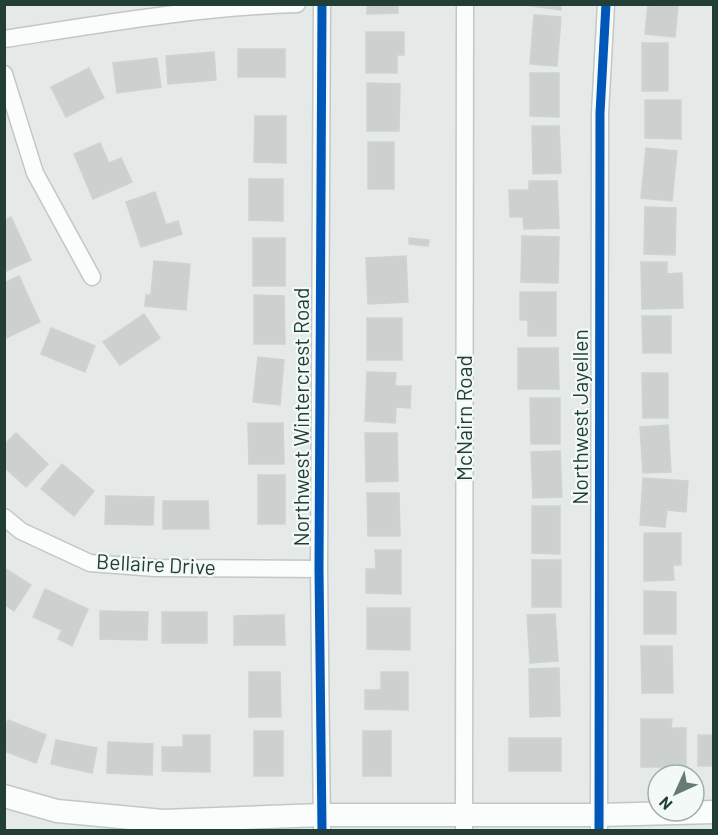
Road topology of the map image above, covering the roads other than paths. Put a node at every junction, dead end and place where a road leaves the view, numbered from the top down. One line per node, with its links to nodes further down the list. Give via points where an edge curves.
1 (297, 4): 5 (street, via 143,18)
2 (322, 4): 9 (street, Northwest Wintercrest Road)
3 (465, 4): 13 (street, McNairn Road)
4 (606, 4): 14 (street, Northwest Jayellen, via 600,125)
5 (4, 39)
6 (4, 74): 7 (street, via 35,173)
7 (92, 276)
8 (4, 517): 9 (street, Bellaire Drive, via 21,531 90,563 154,568)
9 (319, 569): 12 (street, Northwest Wintercrest Road)
10 (4, 796): 12 (street, via 57,811 163,821)
11 (714, 812): 14 (street)
12 (322, 823): 13 (street)
13 (464, 823): 14 (street)
14 (599, 823)

